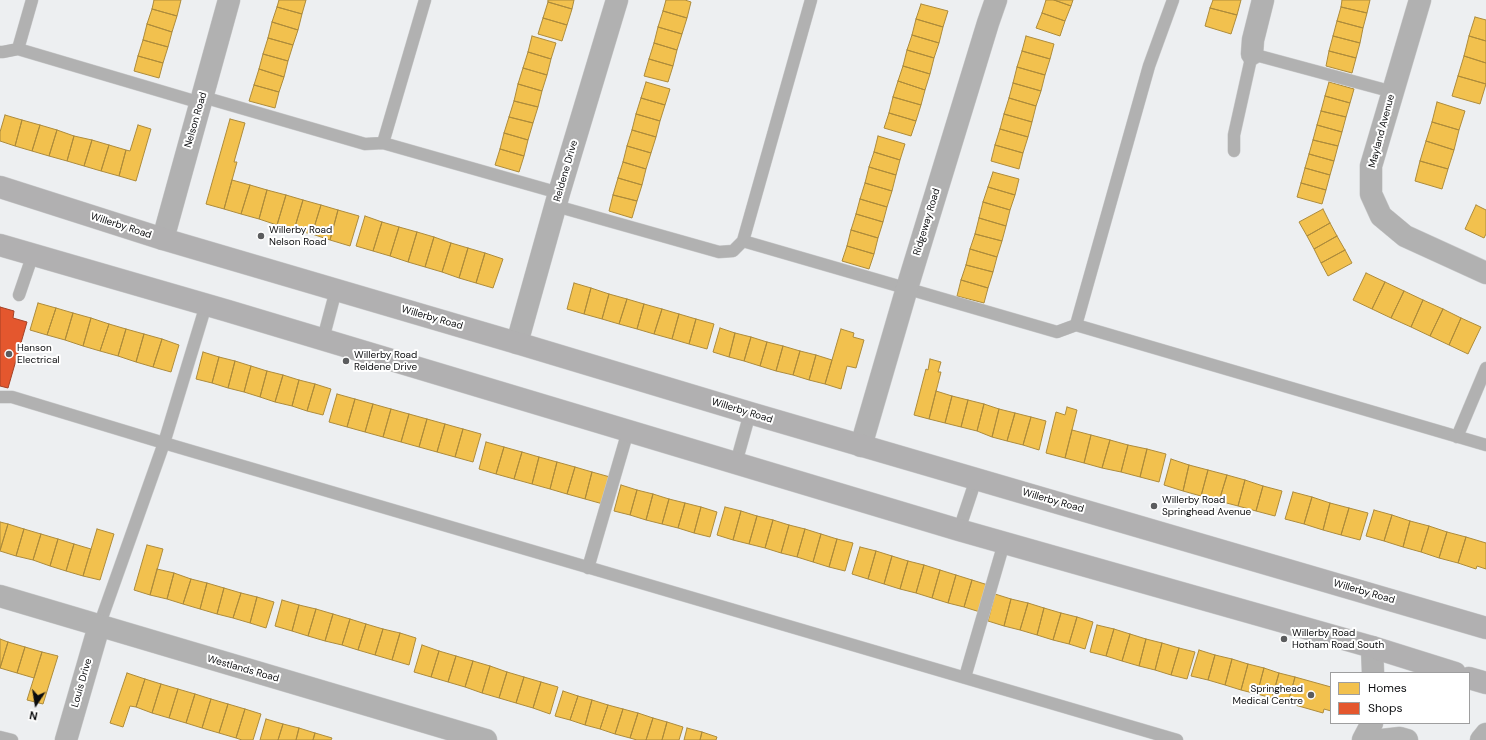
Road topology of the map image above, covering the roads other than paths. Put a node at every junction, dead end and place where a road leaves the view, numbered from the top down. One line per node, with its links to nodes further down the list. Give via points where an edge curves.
1 (32, 0): 10 (lane)
2 (229, 0): 14 (street, Nelson Road)
3 (424, 0): 15 (lane)
4 (617, 0): 18 (street, Reldene Drive)
5 (811, 0): 20 (lane)
6 (996, 0): 24 (street, Ridgeway Road)
7 (1173, 0): 28 (lane, via 1149,66)
8 (1263, 0): 12 (street)
9 (1420, 0): 13 (street, Mayland Avenue)
10 (18, 48): 11 (lane); 14 (lane)
11 (0, 52)
12 (1252, 54): 13 (lane); 16 (lane, via 1234,135)
13 (1393, 92): 23 (street, Mayland Avenue, via 1371,166 1371,194 1381,216 1405,236)
14 (202, 100): 15 (lane, via 365,144); 19 (street, Nelson Road)
15 (383, 143): 18 (lane)
16 (1234, 151)
17 (0, 187): 19 (street, Willerby Road)
18 (558, 199): 20 (lane, via 719,252 733,251); 30 (street, Reldene Drive)
19 (163, 239): 25 (street, Willerby Road)
20 (743, 241): 24 (lane)
21 (0, 245): 22 (street)
22 (33, 254): 26 (lane); 27 (street)
23 (1486, 273)
24 (907, 288): 28 (lane, via 1057,332); 38 (street, Ridgeway Road)
25 (336, 290): 29 (lane); 30 (street, Willerby Road)
26 (19, 295)
27 (206, 305): 29 (street); 36 (lane)
28 (1076, 325): 35 (lane)
29 (323, 340): 34 (street)
30 (517, 343): 33 (street, Willerby Road)
31 (1486, 368): 35 (lane)
32 (0, 397): 36 (lane, via 12,397)
33 (750, 413): 38 (street, Willerby Road); 39 (lane)
34 (628, 431): 39 (street); 43 (lane)
35 (1457, 437): 37 (lane)
36 (164, 443): 43 (lane); 45 (lane)
37 (1486, 445)
38 (861, 446): 40 (street, Willerby Road)
39 (736, 463): 41 (street)
40 (976, 479): 41 (lane); 46 (street, Willerby Road)
41 (959, 530): 42 (street)
42 (1004, 544): 47 (street); 50 (lane)
43 (588, 568): 50 (lane)
44 (0, 596): 45 (street, Westlands Road)
45 (98, 626): 58 (street, Louis Drive); 59 (street, Westlands Road)
46 (1486, 628)
47 (1372, 647): 48 (street); 49 (street)
48 (1373, 672)
49 (1452, 672)
50 (965, 677): 60 (lane)
51 (1470, 678): 52 (street)
52 (1486, 683)
53 (1371, 724): 61 (street)
54 (1405, 724): 64 (street)
55 (1486, 734): 65 (street)
56 (0, 737): 57 (lane)
57 (12, 740)
58 (66, 740)
59 (486, 740)
60 (1177, 740)
61 (1363, 740)
62 (1382, 740): 63 (street)
63 (1407, 740)
64 (1422, 740)
65 (1481, 740)

